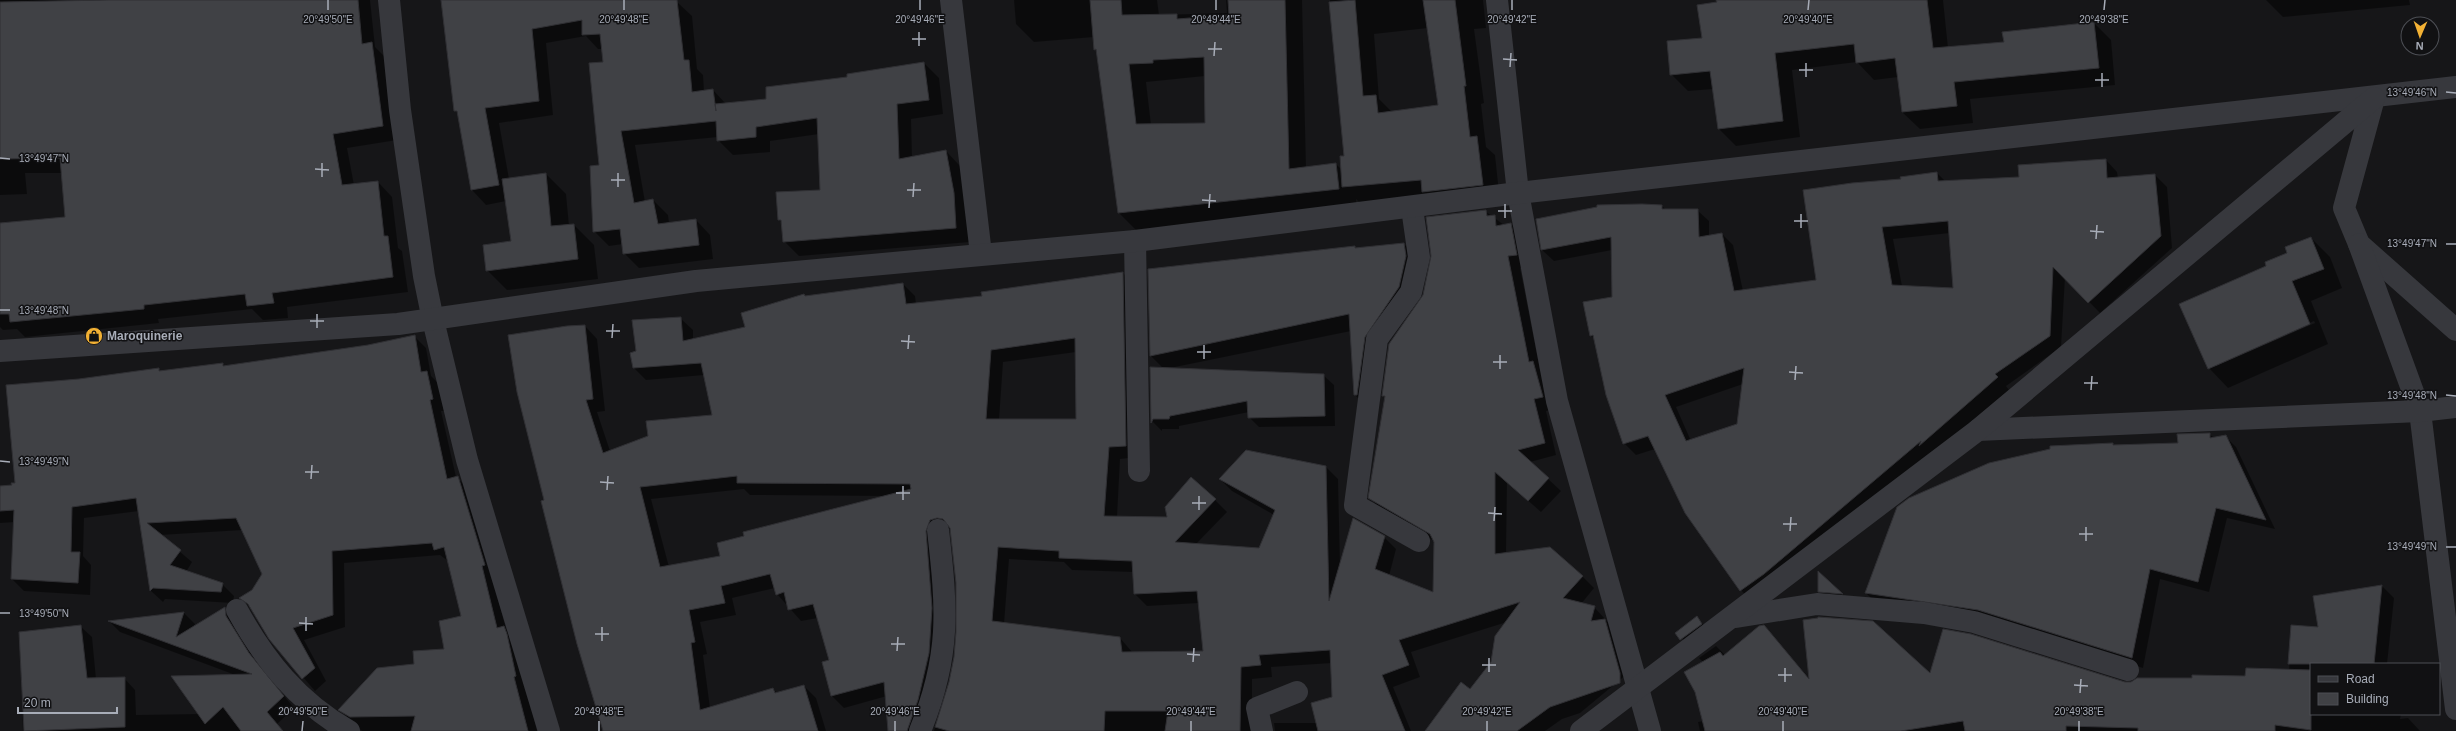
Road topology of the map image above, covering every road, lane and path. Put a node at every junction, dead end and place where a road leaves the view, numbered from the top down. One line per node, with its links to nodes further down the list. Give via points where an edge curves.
1 (389, 0): 11 (street, via 400,110 424,276)
2 (951, 0): 10 (street)
3 (1497, 0): 6 (street)
4 (2456, 87): 5 (street)
5 (2374, 98): 6 (street); 9 (street, via 2344,208); 16 (street)
6 (1518, 193): 7 (street); 23 (street, via 1557,401)
7 (1412, 208): 8 (street); 19 (street, via 1419,257 1411,292 1377,339 1355,505)
8 (1135, 241): 10 (street); 17 (street)
9 (2359, 244): 12 (street); 15 (street)
10 (981, 254): 11 (street, via 696,281)
11 (433, 320): 13 (street); 27 (street, via 467,460)
12 (2456, 330)
13 (0, 351)
14 (2456, 407): 15 (street)
15 (2420, 411): 16 (street); 25 (street)
16 (1978, 430): 21 (street)
17 (1138, 471)
18 (938, 530): 28 (street, via 946,610 944,644 938,681)
19 (1419, 541)
20 (237, 610): 26 (street, via 266,659 325,717)
21 (1730, 617): 22 (street, via 1817,604 1924,613 1974,622); 23 (street)
22 (2128, 670)
23 (1636, 688): 30 (street); 31 (street)
24 (1297, 692): 29 (street, via 1257,708)
25 (2456, 709)
26 (349, 731)
27 (549, 731)
28 (920, 731)
29 (1262, 731)
30 (1581, 731)
31 (1650, 731)

